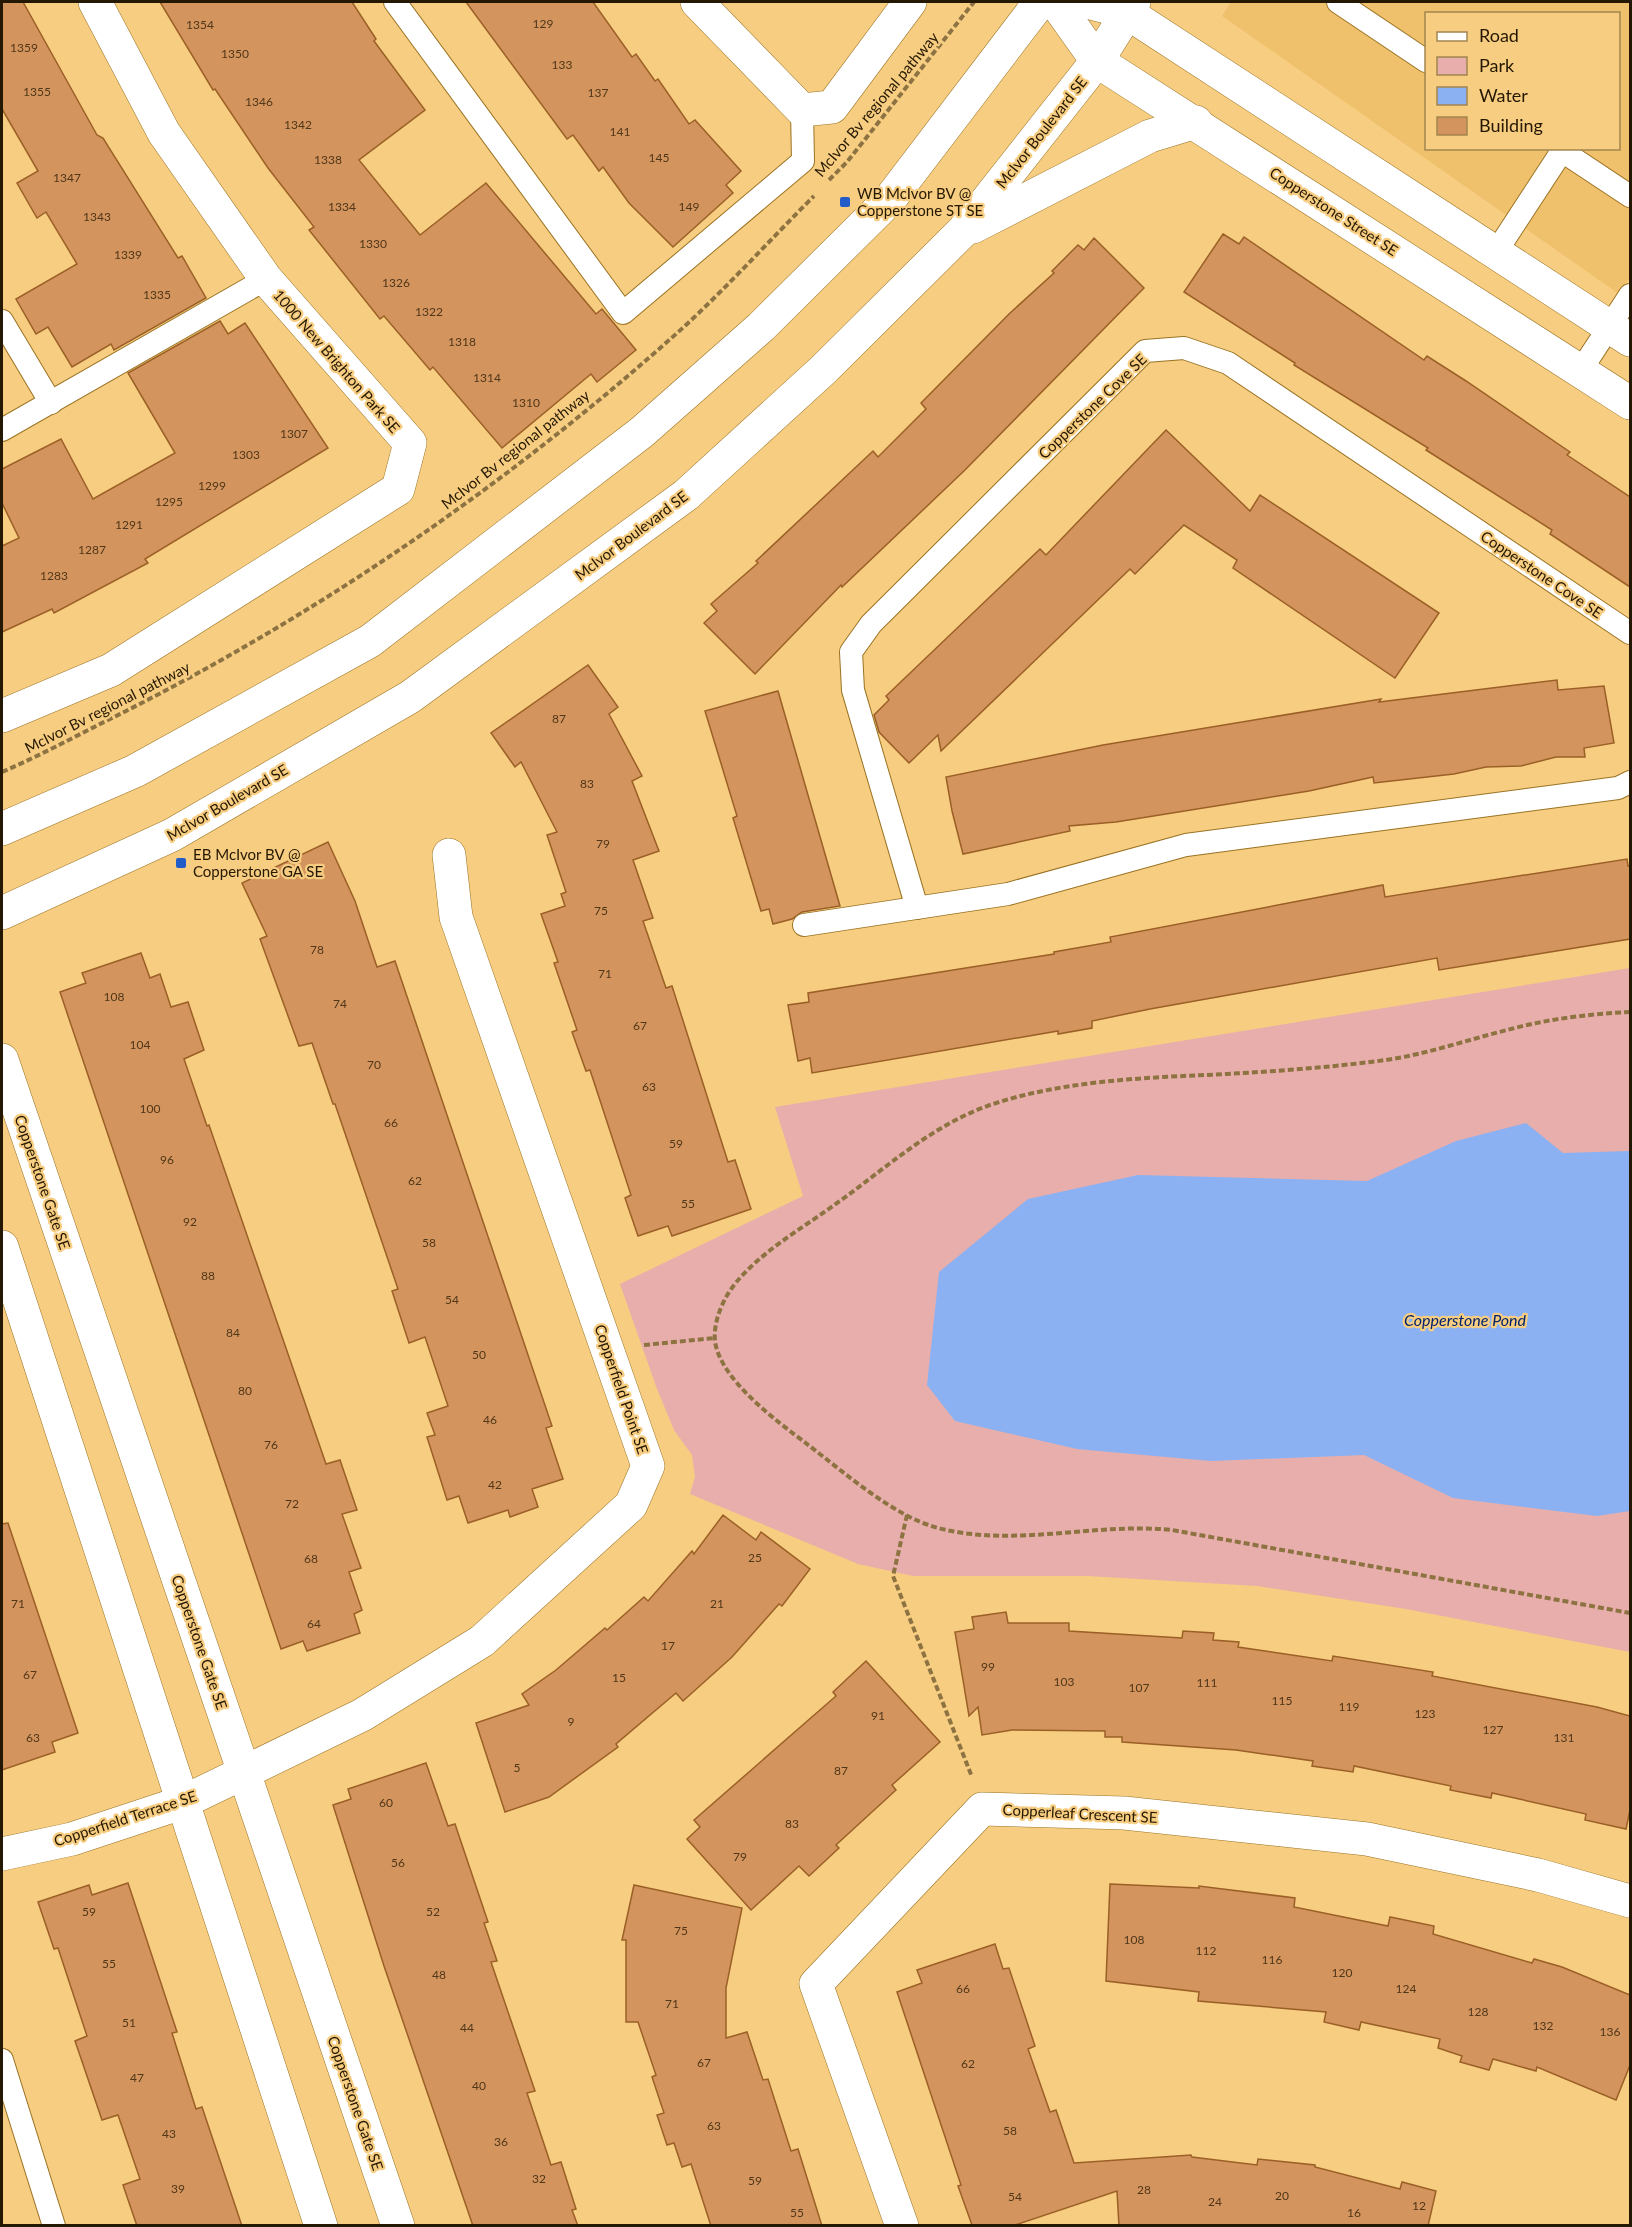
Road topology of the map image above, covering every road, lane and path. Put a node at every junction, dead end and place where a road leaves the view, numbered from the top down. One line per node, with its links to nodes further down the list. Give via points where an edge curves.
1 (94, 2): 19 (street, 1000 New Brighton Park SE, via 164,132)
2 (395, 2): 13 (lane, via 623,313 803,161)
3 (697, 2): 13 (street)
4 (910, 2): 13 (street, via 832,107)
5 (974, 2): 29 (path, McIvor Bv regional pathway, via 847,162 687,323 562,431 443,519 316,604 194,677)
6 (1040, 2): 31 (street, via 890,199 761,327 642,432 370,641 135,771)
7 (1055, 2): 12 (street, Copperstone Street SE)
8 (1087, 2): 10 (street)
9 (1338, 2): 11 (lane)
10 (1130, 7): 12 (street, McIvor Boulevard SE); 18 (street)
11 (1425, 60)
12 (1097, 61): 14 (street, Copperstone Street SE); 17 (street, McIvor Boulevard SE)
13 (802, 110)
14 (1196, 122): 17 (street, via 1150,136); 23 (street, Copperstone Street SE)
15 (1560, 150): 16 (lane); 18 (lane)
16 (1630, 196)
17 (963, 231): 34 (street, McIvor Boulevard SE, via 823,370 686,495 410,697 172,835)
18 (1496, 252): 22 (street)
19 (266, 279): 24 (lane); 28 (street, 1000 New Brighton Park SE, via 410,443 398,489 111,670)
20 (1630, 295): 22 (lane)
21 (2, 321): 24 (lane)
22 (1620, 333): 23 (lane)
23 (1581, 370): 25 (street, Copperstone Street SE)
24 (51, 403): 26 (lane)
25 (1630, 403)
26 (2, 430)
27 (1630, 633): 33 (lane, Copperstone Cove SE, via 1228,363 1185,348 1145,351 870,624 851,652 853,690)
28 (2, 716)
29 (2, 772)
30 (1630, 782): 33 (lane, via 1618,788 1186,845 1008,894)
31 (2, 829)
32 (449, 855): 40 (street, Copperfield Point SE, via 456,916)
33 (917, 908): 35 (lane)
34 (2, 913)
35 (804, 925)
36 (1630, 1012): 39 (path, via 1531,1024 1385,1060 1105,1083 989,1106 929,1134 741,1276 723,1304)
37 (2, 1060): 43 (street, Copperstone Gate SE)
38 (2, 1247): 44 (street)
39 (714, 1338): 40 (path, via 639,1346); 41 (path, via 728,1371 764,1408 837,1467)
40 (610, 1356): 43 (street, Copperfield Point SE, via 648,1466 631,1505 482,1641 362,1715)
41 (907, 1515): 42 (path, via 936,1527 993,1536 1127,1528 1172,1530); 45 (path, via 892,1576)
42 (1630, 1613)
43 (244, 1773): 44 (street, Copperfield Terrace SE); 52 (street, Copperstone Gate SE)
44 (181, 1803): 46 (street, Copperfield Terrace SE, via 72,1839); 51 (street)
45 (982, 1809): 47 (street, Copperleaf Crescent SE, via 1124,1813 1367,1839 1538,1875); 53 (street, Copperleaf Crescent SE, via 816,1984)
46 (2, 1854)
47 (1630, 1901)
48 (2, 2060): 49 (lane)
49 (7, 2099): 50 (lane)
50 (54, 2226)
51 (321, 2226)
52 (398, 2226)
53 (902, 2226)

